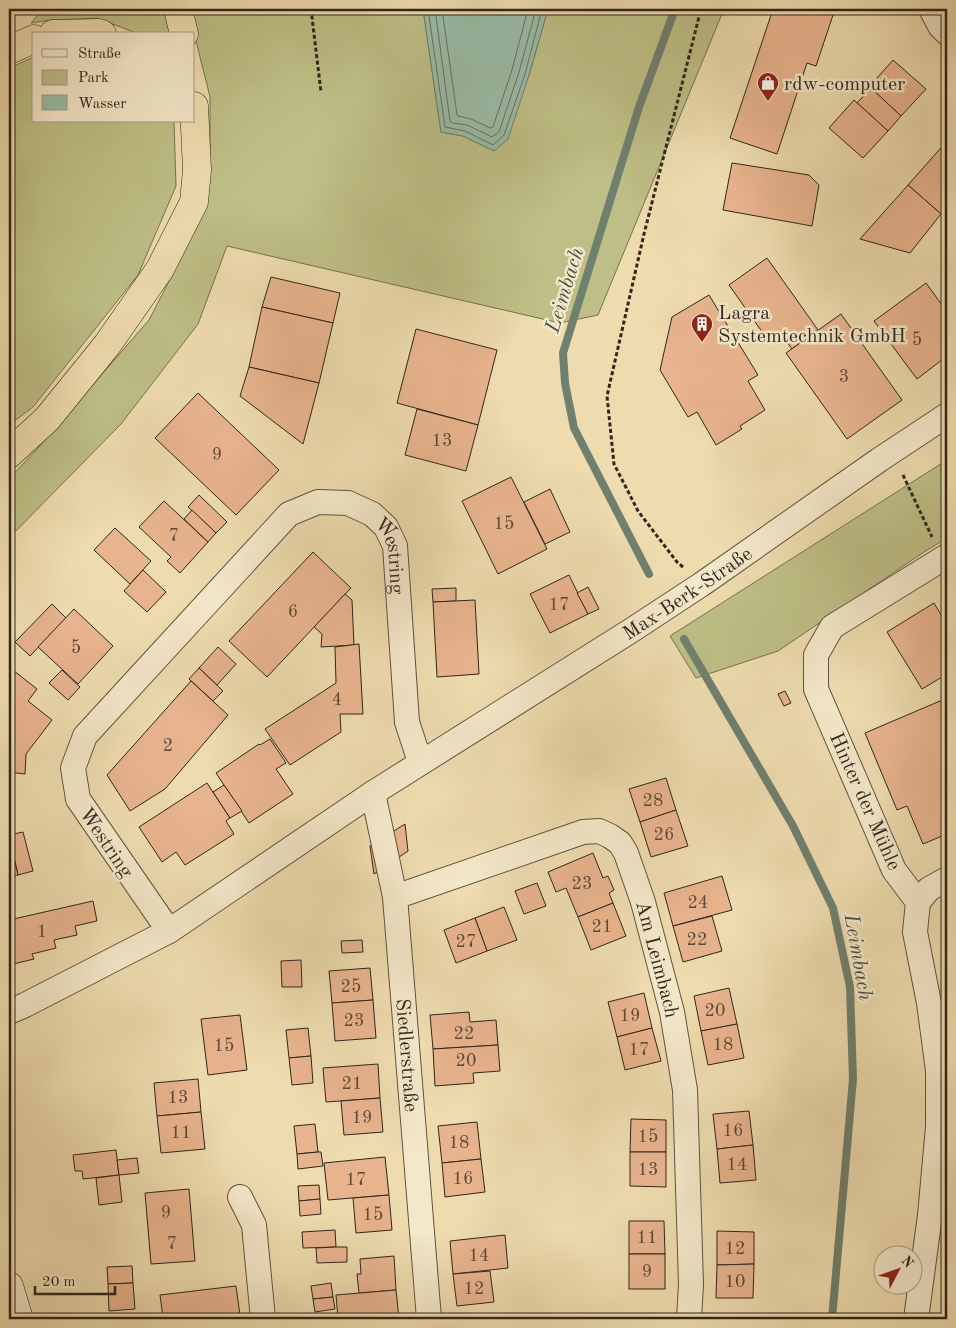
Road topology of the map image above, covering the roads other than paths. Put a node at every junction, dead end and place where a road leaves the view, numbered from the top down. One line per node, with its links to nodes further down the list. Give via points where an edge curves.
1 (178, 9): 3 (highway)
2 (932, 9): 4 (street)
3 (184, 32)
4 (947, 33)
5 (32, 40): 6 (highway)
6 (9, 50)
7 (195, 122): 9 (highway, via 197,170 194,202 160,269 106,345 47,419)
8 (947, 414): 11 (street, Max-Berk-Straße, via 696,588)
9 (9, 454)
10 (945, 557): 15 (street, Hinter der Mühle, via 832,627 816,655 816,689 894,870)
11 (420, 762): 12 (street); 16 (street, Westring, via 407,722 395,546 386,527 372,514 348,503 318,502 289,514 85,736 73,768 78,799)
12 (372, 793): 14 (street, Siedlerstraße); 16 (street)
13 (947, 879): 15 (street, via 929,889)
14 (395, 897): 22 (street, Siedlerstraße); 23 (street, Am Leimbach, via 583,832 599,831 620,843 643,902 672,1012 685,1090 691,1284)
15 (918, 902): 24 (street, via 915,932 938,1071 938,1127)
16 (169, 931): 17 (street)
17 (9, 1012)
18 (240, 1197): 21 (street, via 254,1226)
19 (9, 1286): 20 (main road)
20 (19, 1319)
21 (262, 1319)
22 (429, 1319)
23 (689, 1319)
24 (916, 1319)

